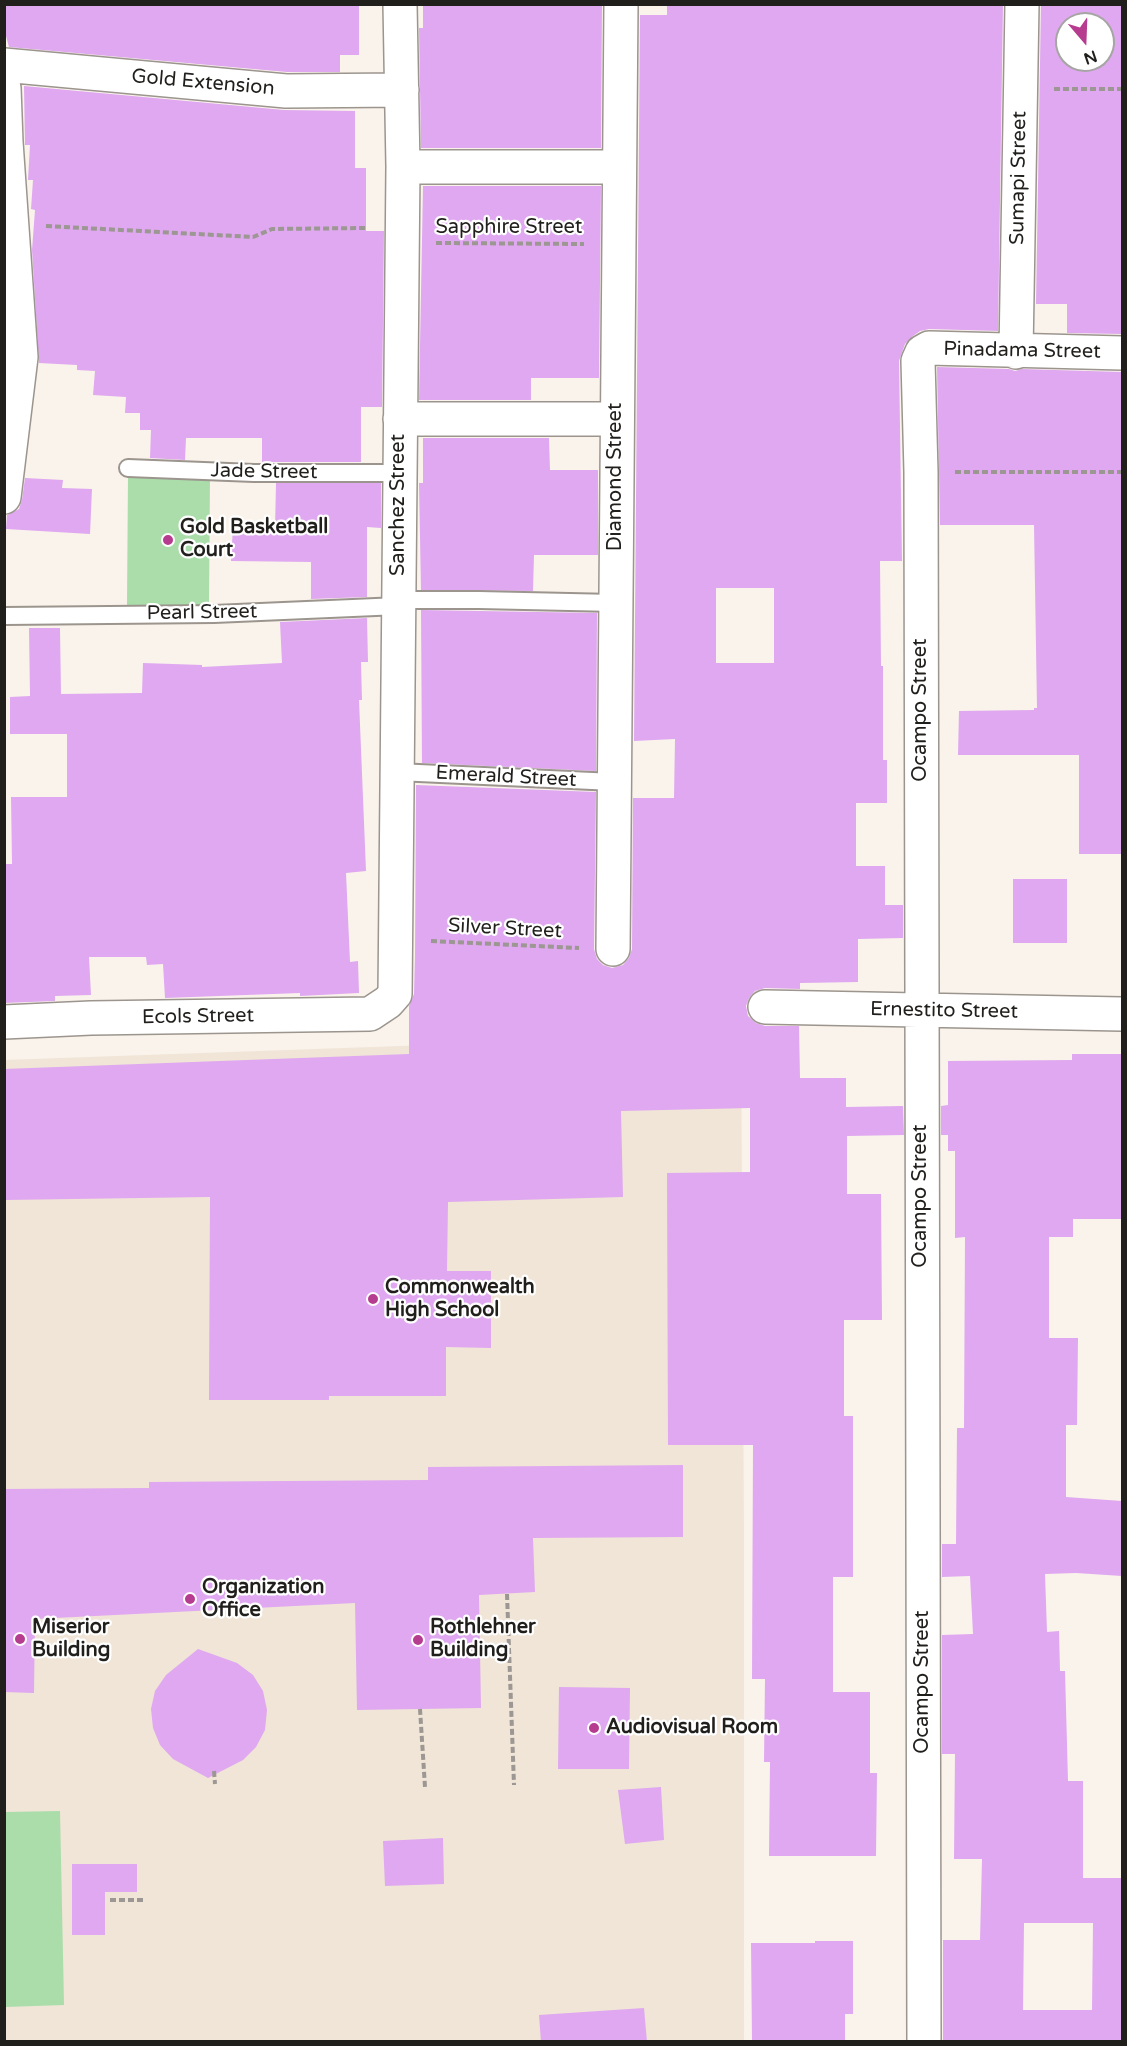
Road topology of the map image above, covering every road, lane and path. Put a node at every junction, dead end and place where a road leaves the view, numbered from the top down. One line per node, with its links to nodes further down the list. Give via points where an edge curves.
1 (400, 4): 8 (street, Sanchez Street)
2 (621, 4): 10 (street, Diamond Street)
3 (1022, 4): 6 (street, Sumapi Street)
4 (4, 65): 8 (street, Gold Extension, via 286,91)
5 (4, 88): 11 (street)
6 (1020, 88): 7 (path); 15 (street, Sumapi Street)
7 (1122, 89)
8 (402, 90): 9 (street, Sanchez Street)
9 (403, 167): 10 (street); 12 (street, Sanchez Street)
10 (619, 167): 13 (street, Diamond Street)
11 (12, 224): 12 (path, Sapphire Street, via 253,237 272,229); 23 (street, via 21,357)
12 (401, 235): 13 (path, Sapphire Street); 17 (street, Sanchez Street)
13 (618, 244): 18 (street, Diamond Street)
14 (921, 352): 15 (street, Pinadama Street, via 929,348); 20 (street, Ocampo Street)
15 (1016, 352): 16 (street, Pinadama Street)
16 (1122, 353)
17 (400, 419): 18 (street); 22 (street, Sanchez Street)
18 (616, 419): 25 (street, Diamond Street)
19 (128, 468): 22 (lane, Jade Street)
20 (921, 472): 21 (path); 33 (street, Ocampo Street)
21 (1122, 472)
22 (399, 473): 24 (street, Sanchez Street)
23 (4, 497)
24 (398, 603): 25 (lane, Pearl Street); 26 (lane, Pearl Street, via 214,614); 27 (street, Sanchez Street)
25 (615, 603): 28 (street, Diamond Street)
26 (4, 616)
27 (397, 772): 28 (lane, Emerald Street); 29 (street, Sanchez Street)
28 (614, 782): 30 (street, Diamond Street)
29 (396, 939): 30 (path, Silver Street); 31 (street, Sanchez Street, via 395,994)
30 (613, 949)
31 (388, 1002): 35 (street, Ecols Street, via 370,1014 358,1015 91,1018)
32 (765, 1007): 33 (street, Ernestito Street)
33 (921, 1011): 34 (street, Ernestito Street); 44 (street, Ocampo Street)
34 (1122, 1014)
35 (4, 1023)
36 (507, 1594): 40 (path)
37 (420, 1709): 41 (path)
38 (214, 1771): 39 (path)
39 (215, 1784)
40 (514, 1785)
41 (425, 1787)
42 (110, 1900): 43 (path)
43 (144, 1900)
44 (924, 2042)

